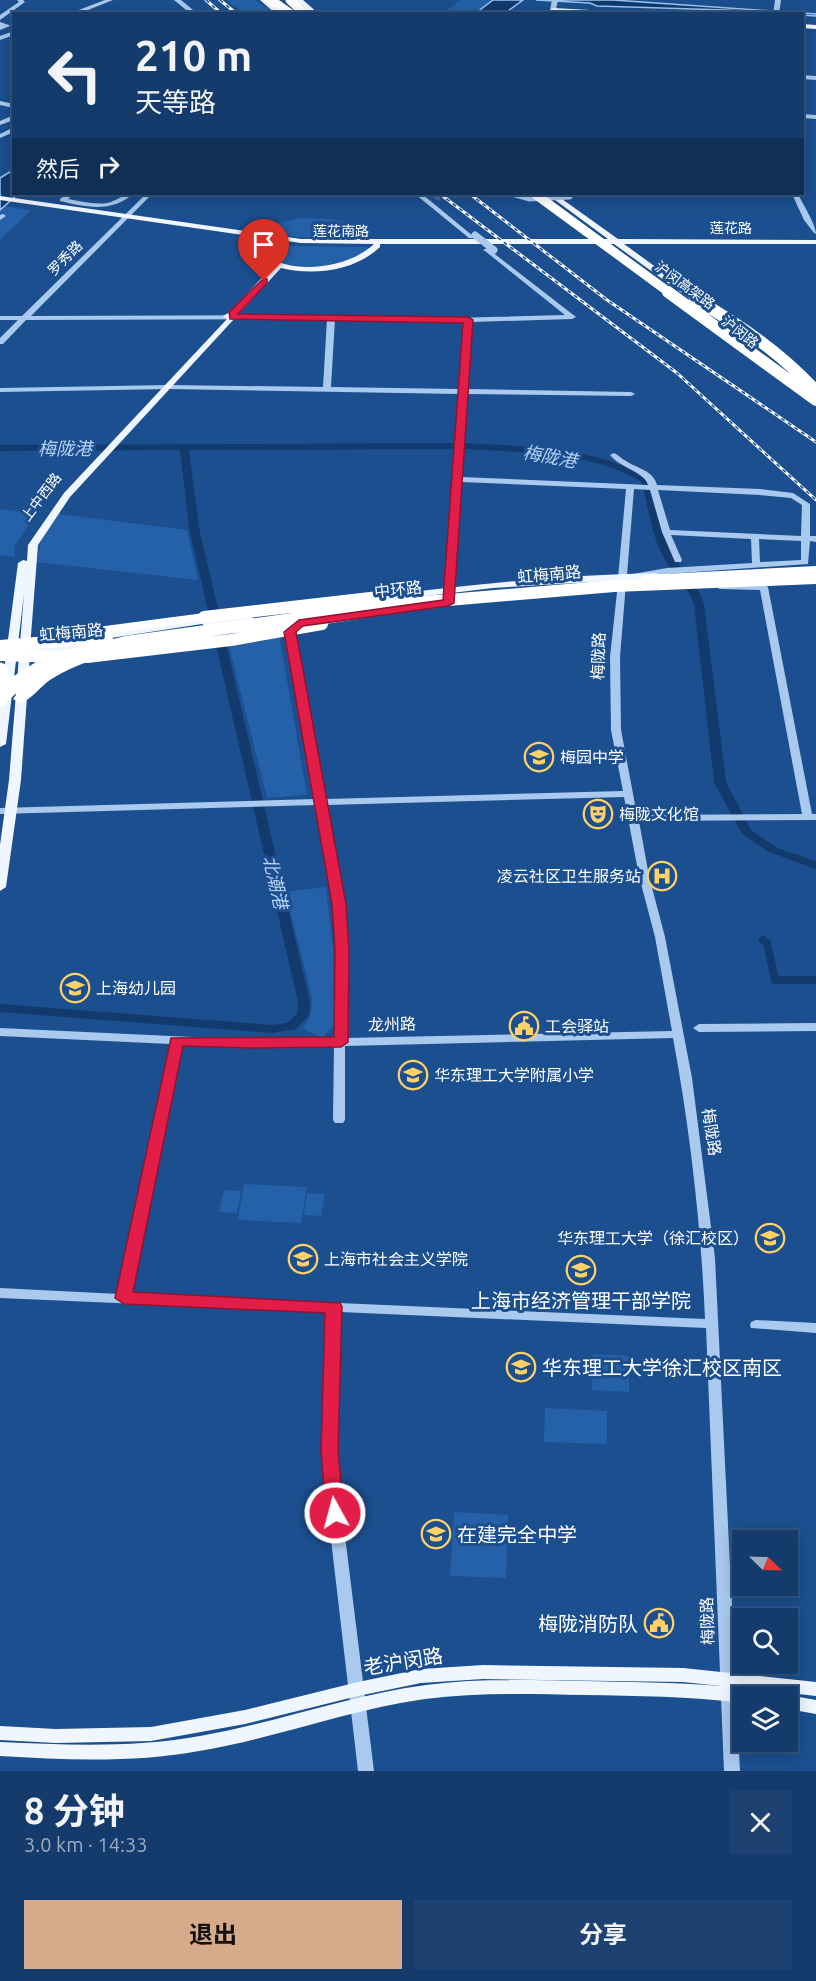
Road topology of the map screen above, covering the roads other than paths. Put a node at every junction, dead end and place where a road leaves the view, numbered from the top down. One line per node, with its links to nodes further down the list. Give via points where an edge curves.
1 (20, 0): 16 (street)
2 (110, 0): 9 (street)
3 (179, 0): 10 (street)
4 (263, 0): 6 (main road)
5 (778, 0): 8 (street)
6 (285, 1): 11 (highway); 12 (highway, bridge); 13 (main road)
7 (553, 6): 14 (main road); 15 (main road)
8 (776, 11)
9 (77, 12)
10 (194, 12)
11 (297, 12)
12 (303, 12)
13 (311, 12)
14 (588, 12)
15 (610, 12)
16 (0, 18)
17 (70, 195): 18 (street, via 62,200 105,207)
18 (129, 195)
19 (148, 195): 29 (street, 罗秀路)
20 (421, 195): 44 (street, bridge, via 572,317)
21 (518, 195): 27 (street, bridge)
22 (534, 195): 33 (main road, 沪闵路)
23 (534, 195): 52 (highway, 沪闵高架路, bridge)
24 (545, 195): 49 (highway, 沪闵高架路, bridge)
25 (552, 195): 34 (main road)
26 (795, 195): 30 (street)
27 (569, 196)
28 (0, 200): 29 (main road, 莲花南路)
29 (123, 218): 31 (main road, 莲花南路); 43 (street, 罗秀路)
30 (816, 232)
31 (253, 237): 32 (main road, 莲花南路, via 303,244); 33 (main road, 莲花南路, via 301,241); 38 (main road, via 249,244 252,252)
32 (377, 244): 33 (main road, 莲花南路); 38 (main road, via 369,255 345,264 320,268)
33 (598, 244): 34 (main road, 莲花南路); 53 (main road, 沪闵路)
34 (620, 244): 35 (main road, 莲花南路); 37 (main road)
35 (647, 244): 36 (main road, 莲花路); 37 (main road, via 637,249)
36 (816, 244)
37 (640, 258): 39 (main road)
38 (279, 265): 40 (main road, 上中西路)
39 (694, 299): 49 (highway, bridge, via 737,324 802,374)
40 (230, 316): 41 (street); 43 (street); 46 (main road, 上中西路)
41 (331, 316): 44 (street); 48 (street)
42 (0, 318): 43 (street)
43 (22, 320): 45 (street, 罗秀路)
44 (468, 320): 50 (street)
45 (0, 342)
46 (164, 387): 47 (street); 48 (street); 82 (main road, 上中西路, via 67,495 33,545)
47 (0, 390)
48 (327, 390): 50 (street)
49 (816, 390)
50 (463, 392): 51 (street); 55 (street)
51 (631, 394)
52 (816, 400)
53 (816, 406)
54 (614, 455): 57 (street, via 645,473)
55 (456, 479): 56 (street); 71 (street)
56 (630, 486): 57 (street); 68 (street, 梅陇路)
57 (650, 487): 58 (street); 60 (street, via 760,492 800,498 806,504)
58 (666, 532): 59 (street); 62 (street)
59 (755, 536): 60 (street); 63 (street)
60 (805, 538): 61 (street); 63 (street, via 805,562)
61 (816, 539)
62 (678, 560)
63 (756, 564): 65 (street)
64 (816, 569): 65 (main road, 虹梅南路); 68 (main road, 虹梅南路, bridge); 69 (highway, 中环路, bridge)
65 (671, 573): 68 (main road, 虹梅南路)
66 (816, 578): 71 (highway, 中环路, bridge)
67 (541, 581): 68 (main road, 虹梅南路); 70 (main road); 71 (main road, 虹梅南路, via 493,585 471,581)
68 (622, 583): 70 (main road, 虹梅南路); 70 (main road, 虹梅南路); 88 (street, 梅陇路, via 615,707); 91 (street, via 683,588 764,587)
69 (513, 588): 78 (highway, bridge, via 403,594); 80 (highway, 中环路, bridge)
70 (561, 588): 71 (main road, 虹梅南路); 71 (main road, 虹梅南路)
71 (450, 594): 72 (main road, 虹梅南路); 73 (main road, 虹梅南路); 76 (highway, bridge); 77 (main road, 虹梅南路); 85 (highway, 中环路, bridge, via 111,644 35,671)
72 (408, 595): 73 (main road); 74 (main road, 虹梅南路)
73 (391, 601): 75 (main road, 虹梅南路)
74 (329, 605): 75 (main road); 77 (main road, 虹梅南路)
75 (345, 606): 77 (main road, 虹梅南路)
76 (355, 618): 80 (highway, bridge, via 154,643); 82 (highway, bridge, via 114,655)
77 (289, 620): 79 (main road, 虹梅南路); 89 (street)
78 (204, 621): 79 (main road, 虹梅南路); 82 (main road, 虹梅南路); 82 (highway, via 66,634)
79 (234, 622): 81 (main road, 虹梅南路, bridge, via 196,633)
80 (136, 640): 81 (highway); 82 (highway, bridge); 84 (highway, 中环路, bridge, via 56,654 25,668); 86 (highway, via 71,664 33,685)
81 (88, 646): 82 (main road, 虹梅南路)
82 (9, 649): 86 (main road); 87 (main road)
83 (0, 670): 85 (highway, bridge)
84 (0, 686)
85 (0, 699)
86 (20, 699): 90 (main road)
87 (0, 744)
88 (628, 794): 89 (street); 92 (street, 梅陇路)
89 (320, 802): 90 (street); 99 (street, via 332,855 341,927)
90 (5, 811): 93 (main road)
91 (812, 817): 92 (street)
92 (633, 818): 97 (street, 梅陇路)
93 (0, 887)
94 (816, 1027): 95 (street)
95 (699, 1028)
96 (0, 1032): 98 (street, 龙州路)
97 (677, 1034): 99 (street, 龙州路); 104 (street, 梅陇路, via 704,1201)
98 (176, 1041): 99 (street, 龙州路); 102 (street)
99 (341, 1042): 100 (street)
100 (339, 1120)
101 (0, 1293): 102 (street)
102 (124, 1298): 103 (street)
103 (334, 1307): 104 (street); 110 (street, via 330,1471)
104 (713, 1324): 107 (street, 梅陇路)
105 (756, 1325): 106 (street)
106 (816, 1328)
107 (728, 1686): 108 (main road, 老沪闵路); 109 (main road, 老沪闵路); 110 (main road, 老沪闵路, via 684,1690 484,1686); 116 (street, 梅陇路)
108 (732, 1688)
109 (816, 1689)
110 (359, 1696): 113 (main road, 老沪闵路, via 152,1734 56,1737); 114 (main road, 老沪闵路, via 250,1733 177,1747 102,1753); 115 (street)
111 (798, 1704): 112 (main road)
112 (816, 1707)
113 (0, 1732)
114 (0, 1749)
115 (366, 1771)
116 (732, 1771)

